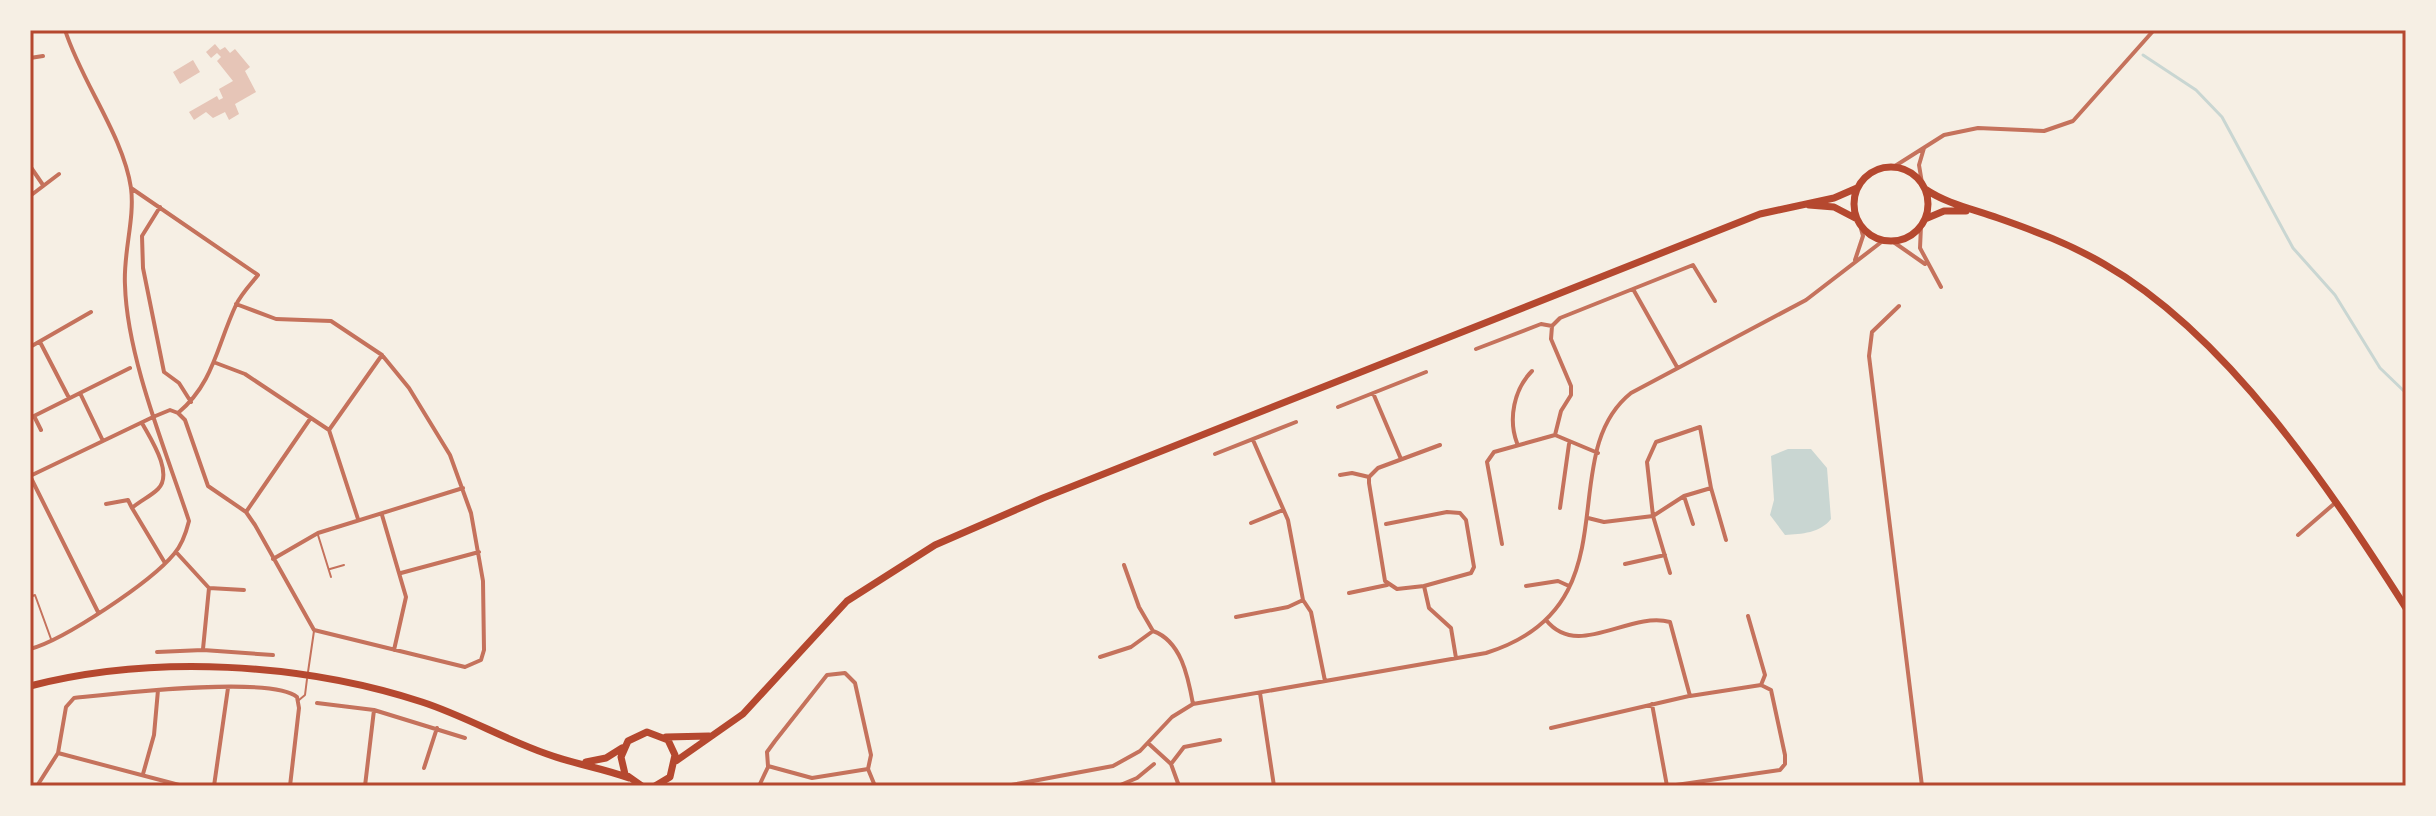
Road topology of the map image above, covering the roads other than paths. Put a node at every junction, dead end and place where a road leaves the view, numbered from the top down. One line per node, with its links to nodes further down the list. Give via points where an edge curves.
1 (65, 30): 11 (street, via 118,144)
2 (2154, 30): 5 (street, via 2073,121 2044,131 1962,130)
3 (43, 56): 4 (street)
4 (30, 58)
5 (1925, 146): 7 (street); 10 (street, via 1919,165)
6 (30, 166): 9 (street)
7 (1895, 166): 10 (highway, via 1913,173); 12 (highway, via 1874,170)
8 (59, 174): 9 (street)
9 (43, 185): 13 (street)
10 (1924, 186): 16 (highway); 18 (highway, via 1928,205)
11 (131, 188): 15 (street); 44 (street, via 125,288)
12 (1857, 188): 14 (highway); 17 (highway, via 1853,204)
13 (30, 196)
14 (1799, 204): 17 (highway, via 1834,207); 135 (highway, via 1760,214 935,545 847,601 743,714)
15 (160, 207): 25 (street, via 258,275); 41 (street, via 142,236 143,268 164,372)
16 (1981, 212): 18 (highway, via 1944,211); 65 (highway, via 2078,249 2165,306 2239,381)
17 (1859, 222): 19 (highway); 20 (street, via 1863,236)
18 (1923, 223): 19 (highway, via 1908,237); 21 (street, via 1920,248)
19 (1888, 241): 20 (street); 21 (street)
20 (1854, 262): 34 (street, via 1806,300)
21 (1927, 265): 22 (street)
22 (1941, 287)
23 (1633, 289): 24 (street, via 1693,265); 28 (street); 34 (street)
24 (1715, 301)
25 (236, 304): 32 (street, via 276,319 331,321); 33 (street)
26 (1899, 306): 168 (street, via 1872,332 1869,356)
27 (91, 312): 29 (street)
28 (1552, 326): 31 (street, via 1541,324); 50 (street, via 1551,339 1571,386)
29 (40, 342): 30 (street); 40 (street)
30 (30, 347)
31 (1476, 349)
32 (382, 355): 49 (street); 62 (street, via 450,455)
33 (216, 363): 41 (street); 45 (street, via 245,374)
34 (1677, 367): 56 (street, via 1617,404 1608,416)
35 (130, 368): 38 (street)
36 (1532, 371): 53 (street, via 1512,415)
37 (1426, 372): 39 (street)
38 (80, 393): 40 (street); 52 (street)
39 (1373, 393): 42 (street); 58 (street)
40 (69, 398): 48 (street, via 34,416)
41 (191, 402): 43 (street)
42 (1338, 407)
43 (178, 413): 44 (street, via 170,410); 70 (street, via 208,486)
44 (153, 417): 47 (street); 82 (street, via 189,521)
45 (310, 419): 49 (street); 70 (street)
46 (1296, 422): 51 (street)
47 (142, 423): 52 (street); 67 (street, via 163,475 160,487)
48 (41, 430)
49 (329, 430): 74 (street)
50 (1555, 435): 53 (street); 54 (street)
51 (1253, 440): 57 (street); 69 (street)
52 (103, 441): 60 (street)
53 (1517, 443): 81 (street, via 1494,452 1487,462)
54 (1569, 444): 56 (street); 68 (street)
55 (1440, 445): 58 (street)
56 (1598, 453): 73 (street)
57 (1215, 454)
58 (1401, 459): 61 (street)
59 (1340, 475): 61 (street)
60 (30, 476): 104 (street)
61 (1369, 477): 94 (street)
62 (463, 488): 71 (street); 83 (street)
63 (1711, 488): 64 (street); 72 (street, via 1700,427 1656,442 1647,462); 80 (street)
64 (1684, 496): 72 (street); 77 (street)
65 (2335, 503): 79 (street); 103 (highway)
66 (106, 504): 67 (street, via 128,500)
67 (132, 508): 86 (street)
68 (1560, 508)
69 (1283, 510): 75 (street); 102 (street)
70 (246, 512): 85 (street)
71 (382, 515): 74 (street); 91 (street)
72 (1653, 516): 73 (street, via 1604,522); 84 (street)
73 (1588, 518): 97 (street)
74 (358, 519): 78 (street)
75 (1251, 523)
76 (1386, 524): 95 (street, via 1447,512 1460,513 1466,520 1471,573)
77 (1693, 524)
78 (318, 533): 85 (street); 90 (lane)
79 (2298, 535)
80 (1726, 540)
81 (1502, 544)
82 (176, 552): 86 (street); 98 (street)
83 (479, 552): 91 (street); 114 (street, via 481,660 465,667)
84 (1665, 555): 87 (street); 92 (street)
85 (273, 559): 108 (street)
86 (165, 563): 104 (street)
87 (1625, 564)
88 (344, 565): 90 (lane)
89 (1124, 565): 109 (street)
90 (329, 569): 93 (lane)
91 (401, 573): 114 (street, via 406,597)
92 (1670, 573)
93 (331, 577)
94 (1387, 585): 95 (street); 100 (street)
95 (1424, 586): 119 (street, via 1429,608 1451,628)
96 (1526, 586): 97 (street, via 1558,581)
97 (1569, 586): 107 (street)
98 (209, 588): 99 (street); 113 (street)
99 (244, 590)
100 (1349, 593)
101 (30, 597): 110 (lane, via 35,595)
102 (1303, 600): 106 (street); 121 (street, via 1311,612)
103 (2406, 608)
104 (98, 612): 110 (street)
105 (1748, 616): 123 (street, via 1765,675)
106 (1236, 617)
107 (1546, 620): 119 (street, via 1504,647); 127 (street, via 1574,638 1654,618 1670,622)
108 (314, 630): 114 (street); 120 (lane)
109 (1153, 631): 118 (street, via 1131,647); 130 (street, via 1170,638)
110 (51, 641): 111 (street)
111 (41, 646): 112 (street); 116 (street)
112 (30, 649)
113 (203, 650): 115 (street); 117 (street)
114 (394, 650)
115 (157, 652)
116 (43, 654)
117 (273, 655)
118 (1100, 657)
119 (1456, 658): 121 (street)
120 (308, 675): 122 (highway, via 196,667); 128 (lane); 143 (highway, via 424,703)
121 (1325, 681): 126 (street)
122 (30, 683)
123 (1761, 685): 127 (street); 167 (street, via 1771,690 1783,742 1785,764 1780,770)
124 (228, 688): 125 (street); 128 (street, via 284,691); 155 (street)
125 (158, 690): 141 (street, via 70,701); 149 (street, via 154,735)
126 (1260, 692): 130 (street); 166 (street)
127 (1690, 696): 131 (street)
128 (299, 700): 156 (street)
129 (317, 703): 132 (street)
130 (1193, 704): 139 (street)
131 (1652, 704): 134 (street); 167 (street)
132 (374, 710): 133 (street); 157 (street)
133 (437, 728): 137 (street); 147 (street)
134 (1551, 728)
135 (715, 735): 136 (highway); 142 (highway)
136 (664, 737): 140 (highway, via 642,733); 142 (highway)
137 (465, 738)
138 (1220, 740): 145 (street, via 1184,747)
139 (1148, 743): 145 (street); 163 (street, via 1113,766)
140 (624, 746): 143 (highway, via 606,758); 150 (highway, via 621,763)
141 (58, 753): 149 (street); 153 (street)
142 (676, 761): 152 (highway)
143 (580, 763): 150 (highway)
144 (1154, 764): 164 (street)
145 (1171, 764): 165 (street)
146 (768, 766): 148 (street, via 767,752 820,681 840,672 855,683 871,755); 151 (street); 160 (street)
147 (424, 768)
148 (868, 769): 151 (street); 162 (street)
149 (142, 774): 154 (street)
150 (629, 778): 158 (highway)
151 (812, 778): 161 (street)
152 (669, 781): 159 (highway)
153 (37, 786)
154 (183, 786)
155 (214, 786)
156 (290, 786)
157 (365, 786)
158 (640, 786)
159 (655, 786)
160 (759, 786)
161 (811, 786)
162 (875, 786)
163 (1008, 786)
164 (1118, 786)
165 (1179, 786)
166 (1274, 786)
167 (1668, 786)
168 (1922, 786)

